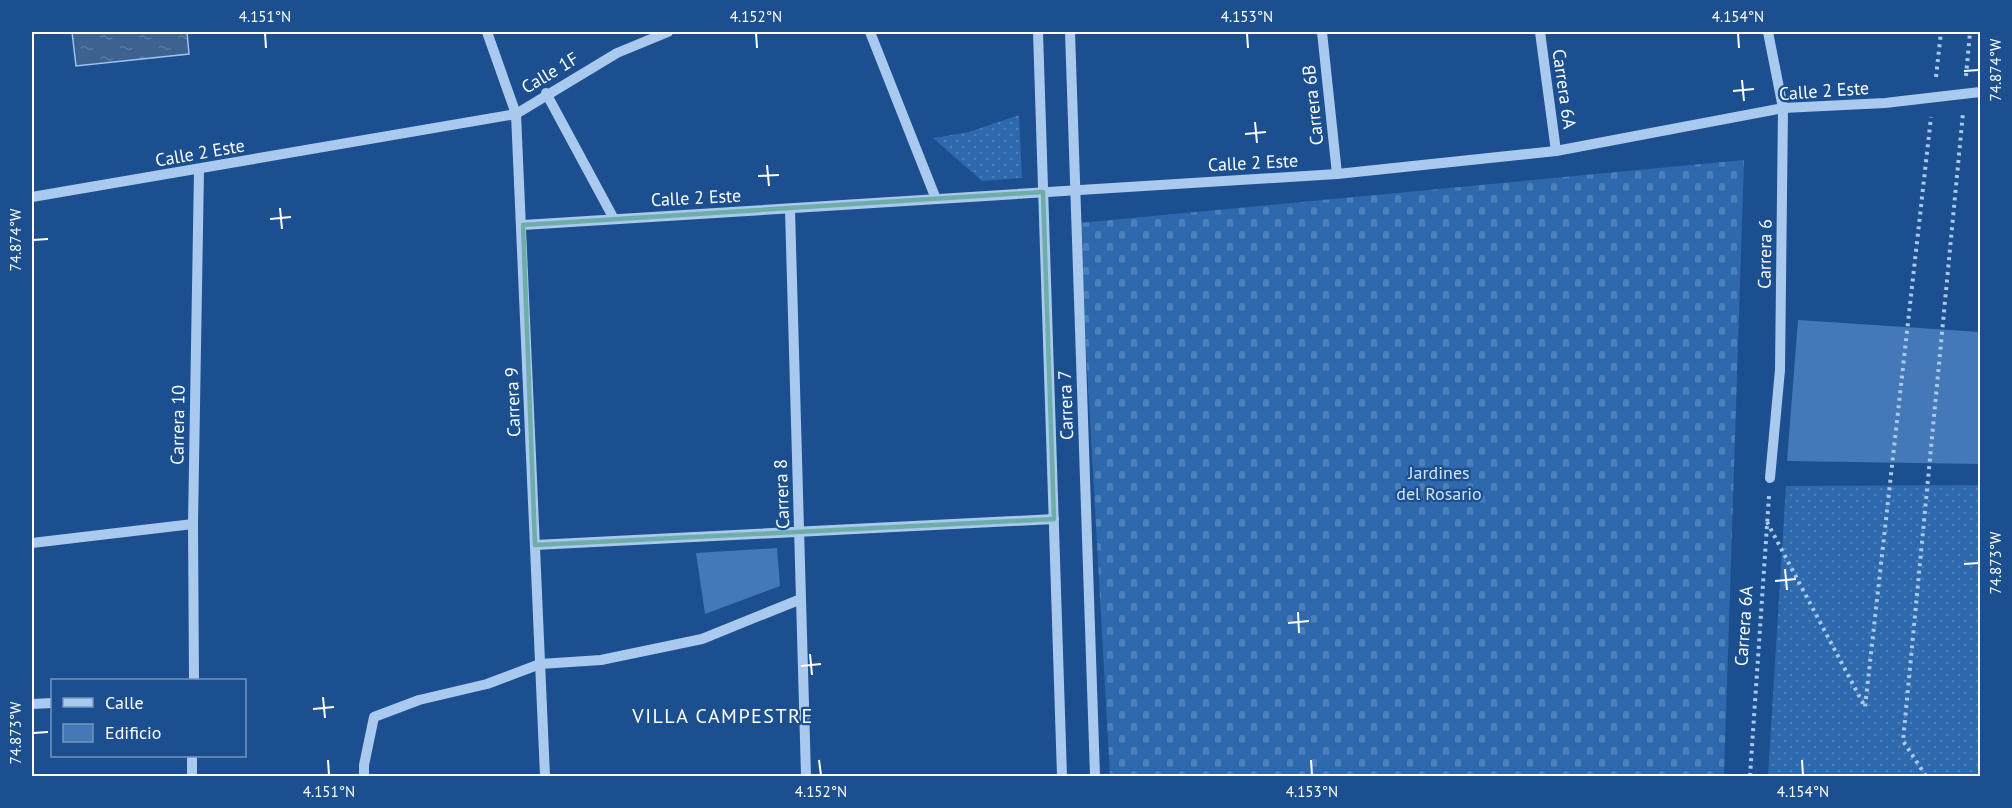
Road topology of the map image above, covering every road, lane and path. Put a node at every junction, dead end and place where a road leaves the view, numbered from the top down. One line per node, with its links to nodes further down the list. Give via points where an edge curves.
1 (487, 32): 17 (street, Carrera 9)
2 (668, 32): 14 (street, Calle 1F, via 618,53)
3 (870, 32): 25 (street)
4 (1038, 32): 23 (street, Carrera 7)
5 (1070, 32): 22 (street, Carrera 7)
6 (1322, 32): 21 (street, Carrera 6B)
7 (1540, 32): 19 (street, Carrera 6A)
8 (1768, 32): 16 (street, Carrera 6)
9 (1941, 32): 11 (path)
10 (1970, 32): 12 (path)
11 (1935, 79)
12 (1966, 79)
13 (1980, 92): 16 (street, Calle 2 Este, via 1885,104)
14 (546, 93): 17 (street, Calle 1F); 27 (street)
15 (1964, 102): 49 (path, via 1903,741)
16 (1782, 108): 19 (street, Calle 2 Este); 29 (street, Carrera 6, via 1780,370)
17 (516, 114): 20 (street, Calle 2 Este); 28 (street, Carrera 9)
18 (1931, 114): 31 (path, via 1865,707)
19 (1556, 151): 21 (street, Calle 2 Este)
20 (200, 170): 24 (street, Calle 2 Este); 32 (street, Carrera 10)
21 (1337, 174): 22 (street, Calle 2 Este)
22 (1075, 190): 23 (street, Calle 2 Este); 47 (street, Carrera 7)
23 (1043, 192): 25 (street, Calle 2 Este); 30 (street, Carrera 7)
24 (32, 197)
25 (936, 199): 26 (street, Calle 2 Este)
26 (790, 210): 27 (street, Calle 2 Este); 33 (street, Carrera 8)
27 (614, 219): 28 (street, Calle 2 Este)
28 (522, 225): 35 (street, Carrera 9)
29 (1770, 478): 31 (path, Carrera 6A)
30 (1054, 519): 33 (street); 46 (street, Carrera 7)
31 (1767, 522): 48 (path, Carrera 6A)
32 (193, 524): 34 (street); 38 (street, Carrera 10)
33 (799, 530): 35 (street); 36 (street, Carrera 8)
34 (32, 543)
35 (535, 545): 37 (street, Carrera 9)
36 (801, 599): 37 (street, via 702,639 601,660); 45 (street, Carrera 8)
37 (540, 664): 43 (street, via 374,717); 44 (street, Carrera 9)
38 (194, 679)
39 (51, 703): 40 (street)
40 (32, 704)
41 (192, 757): 42 (street)
42 (192, 777)
43 (364, 777)
44 (545, 777)
45 (806, 777)
46 (1062, 777)
47 (1095, 777)
48 (1750, 777)
49 (1926, 777)

